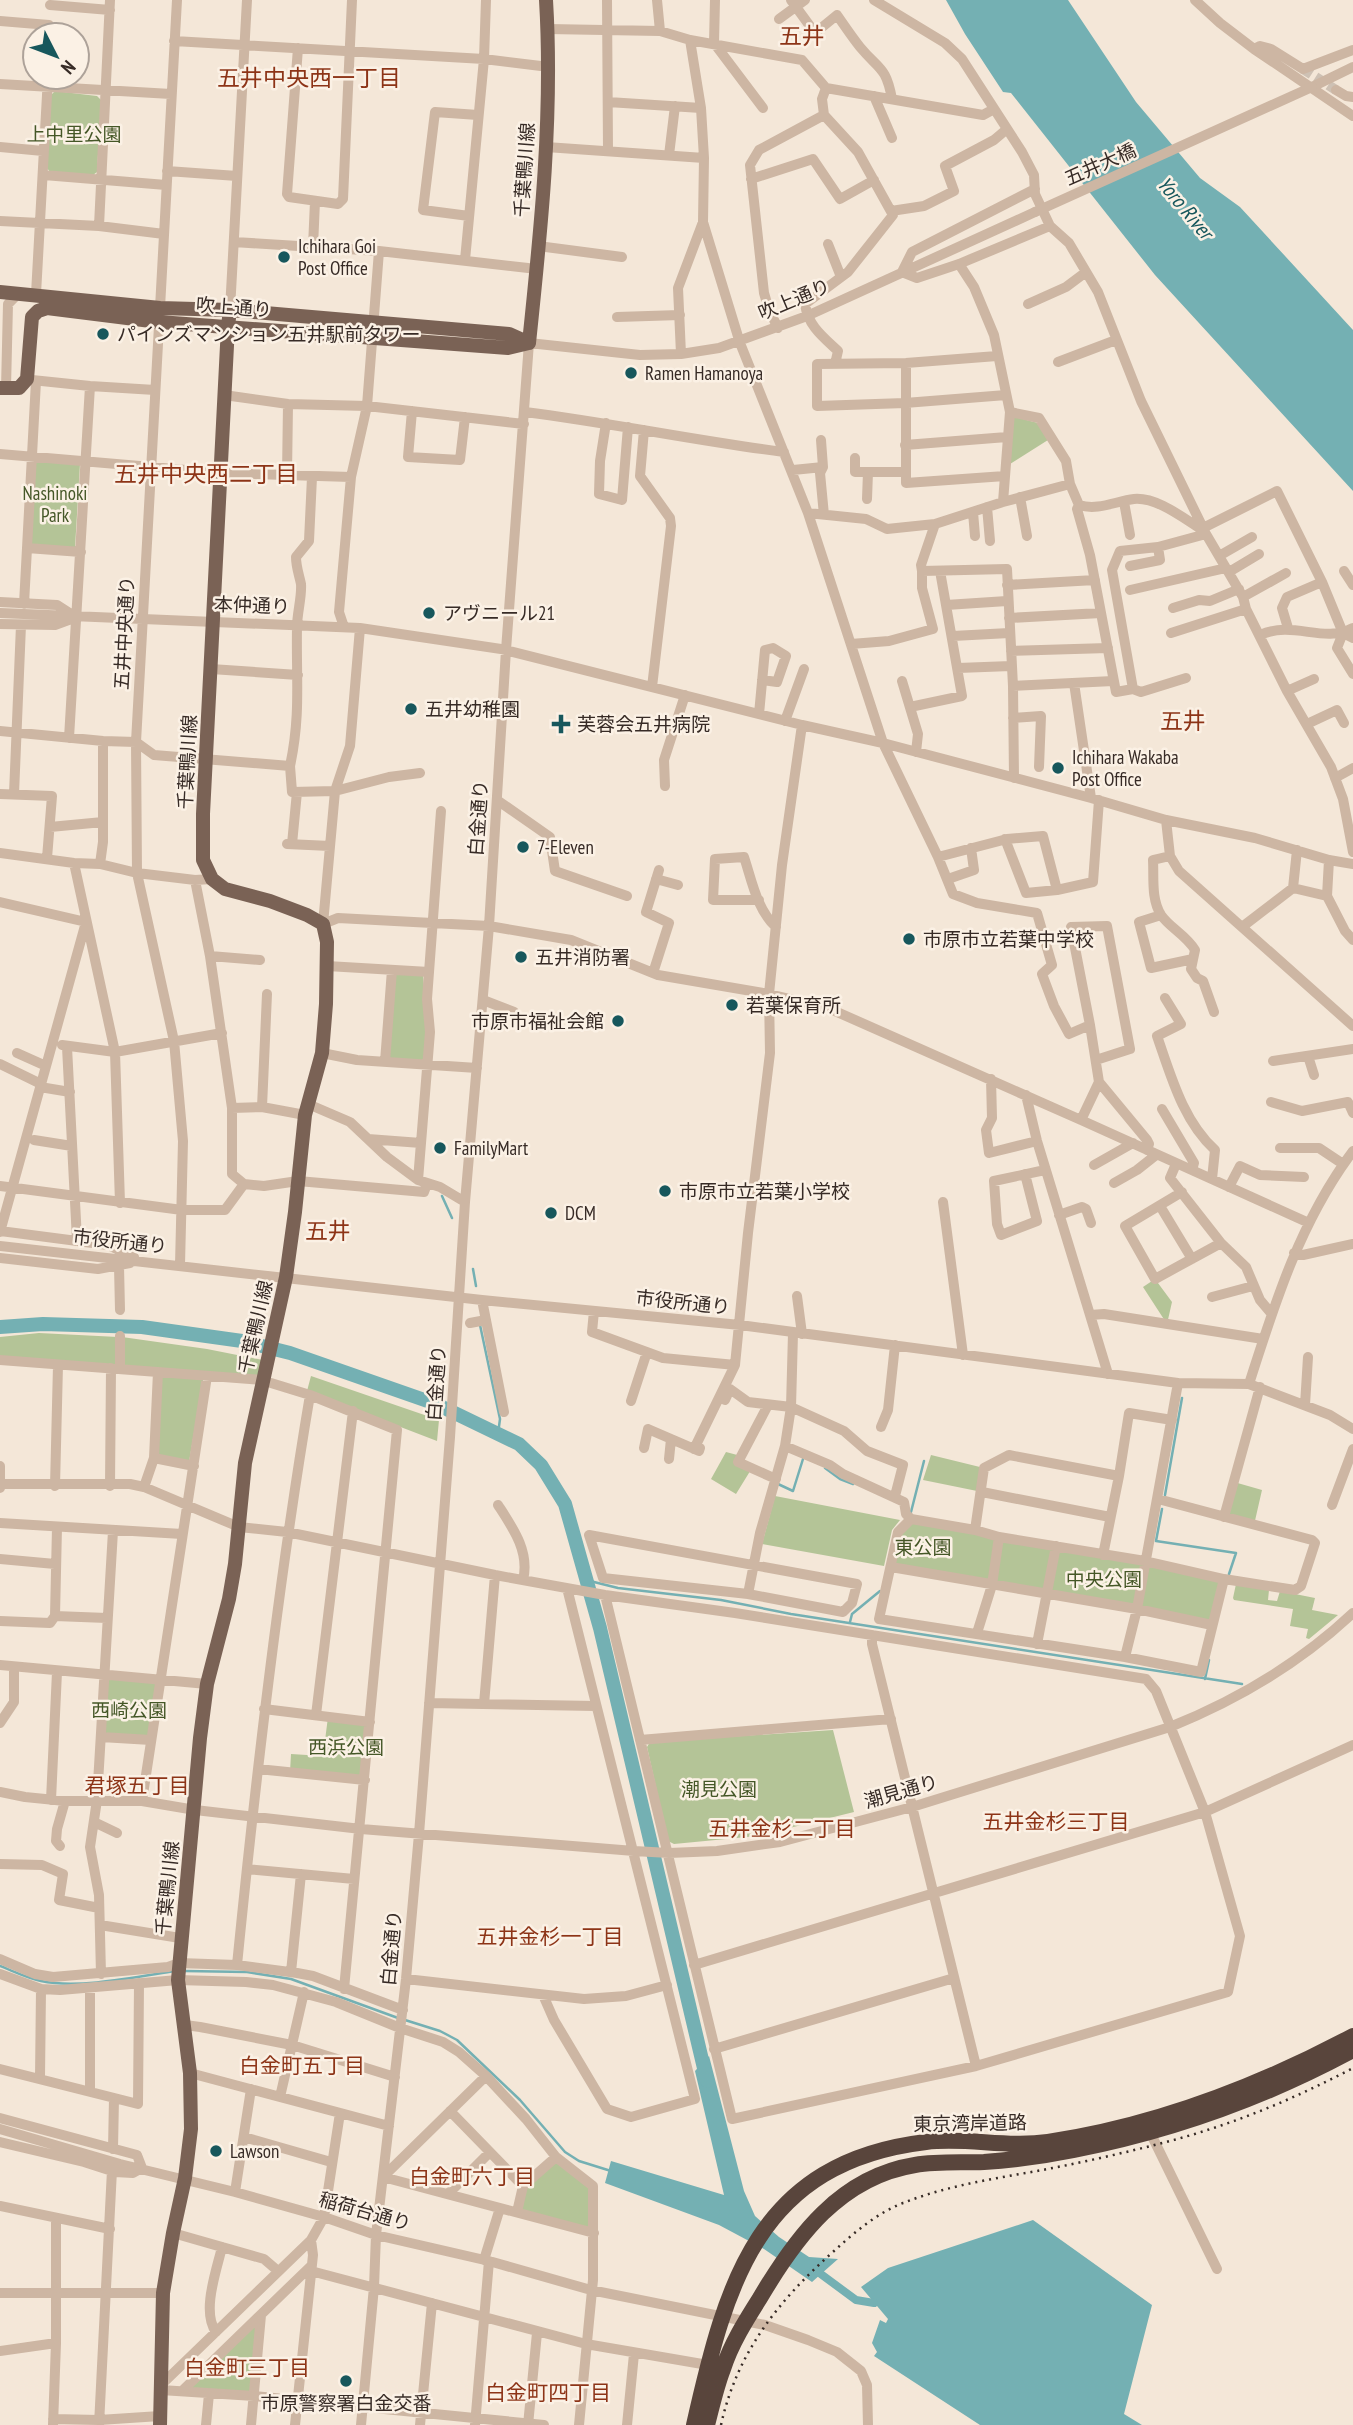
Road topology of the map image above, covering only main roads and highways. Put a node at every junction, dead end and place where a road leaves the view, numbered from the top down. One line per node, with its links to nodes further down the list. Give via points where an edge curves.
1 (546, 0): 7 (main road, 千葉鴨川線, via 546,147)
2 (6, 293): 4 (main road, 吹上通り)
3 (230, 310): 4 (main road, 吹上通り); 5 (main road, 千葉鴨川線); 6 (main road, 吹上通り)
4 (160, 315): 5 (main road, 吹上通り); 8 (main road, 吹上通り, via 43,309 32,317 31,380)
5 (228, 326): 6 (main road, 吹上通り); 12 (main road, 千葉鴨川線, via 203,860 212,879 225,889 271,901 323,925 327,966 322,1053 307,1110 286,1277 267,1360 267,1381 245,1463 229,1599 207,1684 200,1738 178,1980 190,2073 191,2129 163,2293)
6 (372, 330): 7 (main road, 吹上通り, via 509,334)
7 (529, 343)
8 (3, 388)
9 (1353, 2036): 11 (highway, 東京湾岸道路, via 1274,2075)
10 (1353, 2050): 11 (highway, 東京湾岸道路, via 1198,2119)
11 (1147, 2126): 13 (highway, 東京湾岸道路, via 1044,2142 927,2142 853,2160 806,2186 774,2218 744,2261 722,2316); 14 (highway, 東京湾岸道路, via 1073,2150 921,2164 888,2172 836,2200 799,2237 746,2321 723,2369)
12 (160, 2420)
13 (694, 2425)
14 (707, 2425)

